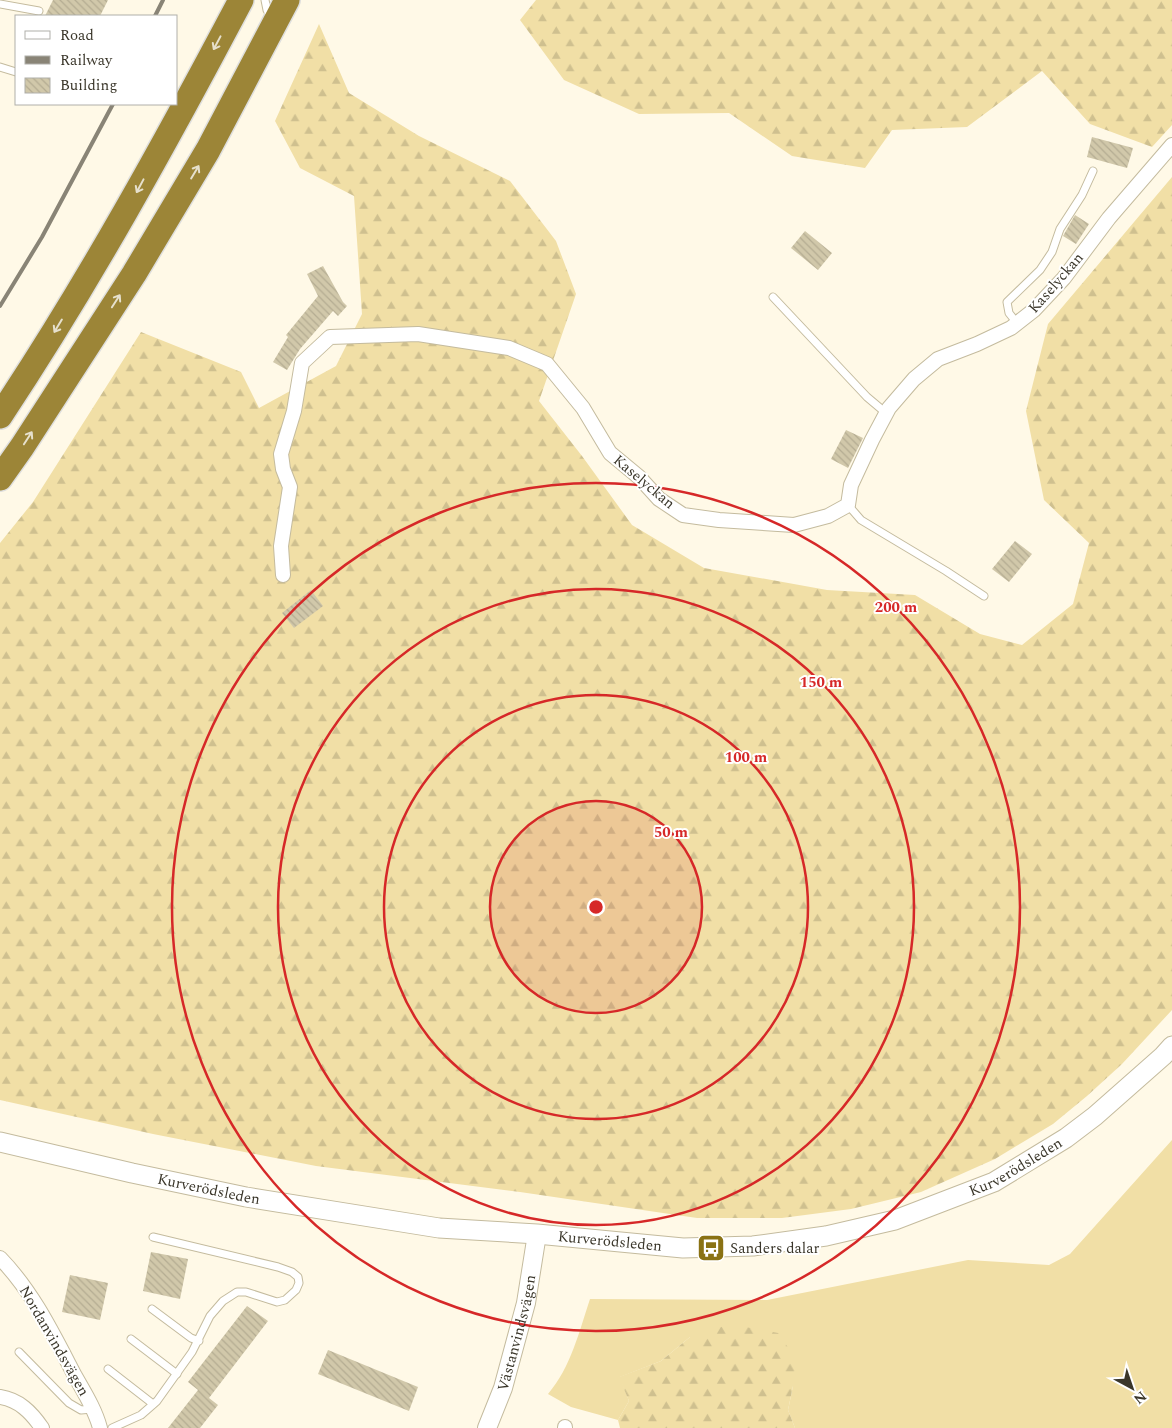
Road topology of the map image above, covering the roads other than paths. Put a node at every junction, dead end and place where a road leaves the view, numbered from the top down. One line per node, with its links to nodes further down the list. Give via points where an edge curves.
1 (241, 0): 14 (highway, one-way to 14, via 133,200)
2 (265, 0): 6 (lane, via 269,16)
3 (287, 0): 6 (highway)
4 (0, 4): 5 (lane)
5 (39, 10)
6 (276, 22): 15 (highway, one-way to 6, via 134,274 208,150)
7 (0, 67): 8 (lane)
8 (15, 72)
9 (1172, 145): 12 (street, Kaselyckan, via 1109,218 1064,278)
10 (1093, 172): 12 (lane, via 1060,229 1052,252 1040,270 1007,302 1009,313)
11 (773, 297): 13 (lane)
12 (1017, 323): 13 (street, Kaselyckan, via 977,344 938,359 914,378)
13 (886, 413): 16 (street, Kaselyckan, via 851,485)
14 (0, 416)
15 (0, 478)
16 (848, 506): 17 (street, Kaselyckan, via 828,516 794,524 683,515 659,499 639,477 610,454 583,408 547,364 509,348 418,334 330,337 302,362 294,411 281,454 290,487 282,546); 18 (lane, via 862,520)
17 (283, 575)
18 (984, 596)
19 (1172, 1046): 21 (main road, Kurverödsleden, via 1116,1099 1066,1138 994,1182 895,1220 826,1236 711,1248)
20 (0, 1142): 21 (main road, Kurverödsleden, via 246,1197 439,1228)
21 (537, 1234): 36 (street, Västanvindsvägen, via 526,1303 503,1388)
22 (153, 1237): 26 (lane, via 278,1267 298,1277 296,1290 285,1300 277,1302 237,1292 210,1316)
23 (0, 1258): 32 (street, Nordanvindsvägen, via 30,1294)
24 (152, 1309): 26 (lane)
25 (131, 1339): 29 (lane)
26 (198, 1341): 29 (lane)
27 (19, 1352): 32 (lane, via 69,1403 81,1410)
28 (108, 1369): 31 (lane)
29 (177, 1374): 31 (lane)
30 (0, 1397): 33 (street, via 22,1405)
31 (153, 1404): 35 (lane, via 141,1415)
32 (92, 1409): 34 (street, Nordanvindsvägen)
33 (42, 1428)
34 (100, 1428)
35 (112, 1428)
36 (486, 1428)

